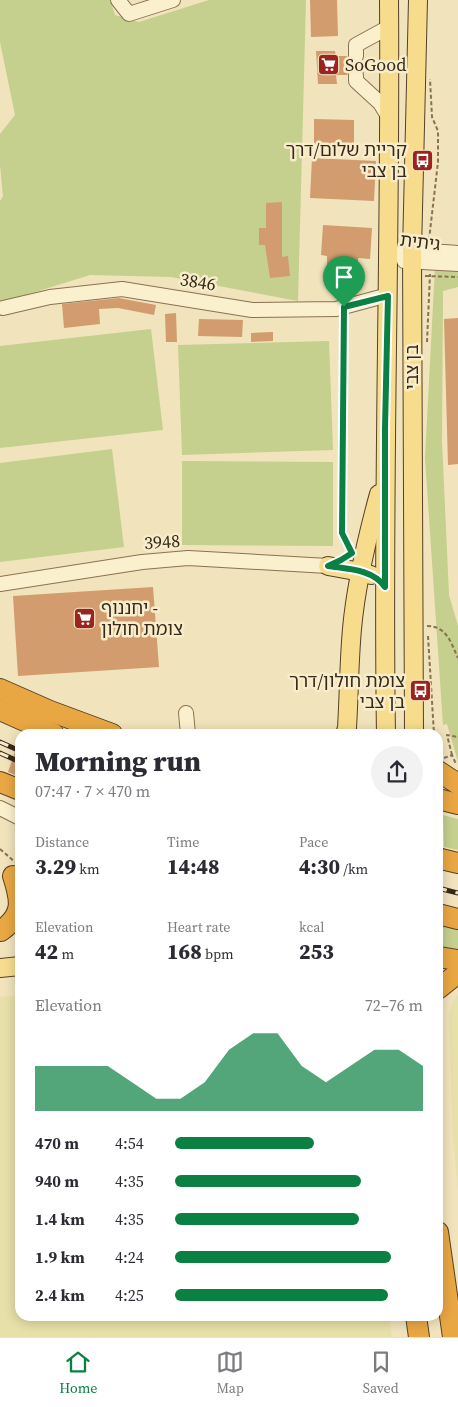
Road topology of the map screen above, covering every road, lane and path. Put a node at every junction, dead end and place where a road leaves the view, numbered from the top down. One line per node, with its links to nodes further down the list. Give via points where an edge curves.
1 (118, 0): 2 (street, via 129,14)
2 (173, 0)
3 (389, 0): 5 (main road, בן צבי)
4 (418, 0): 11 (main road, בן צבי)
5 (389, 27): 6 (street, via 356,45); 9 (main road, בן צבי)
6 (356, 56)
7 (356, 75): 9 (street, via 356,81 380,103)
8 (430, 78): 13 (path, via 432,117 438,131 428,245)
9 (388, 116): 12 (main road, בן צבי)
10 (458, 253): 13 (street, גיתית)
11 (412, 256): 12 (street, גיתית, via 400,261); 13 (street, גיתית); 38 (main road, בן צבי)
12 (389, 257): 16 (main road, בן צבי)
13 (431, 264): 14 (street, גיתית); 15 (path); 19 (path)
14 (458, 264)
15 (458, 277)
16 (388, 296): 17 (street, 3846); 20 (main road, בן צבי)
17 (344, 307): 18 (street, 3846, via 252,310 122,289 50,297); 22 (path, via 342,533)
18 (3, 308)
19 (428, 308)
20 (385, 472): 21 (main road); 26 (main road, בן צבי)
21 (368, 533): 22 (main road); 24 (main road)
22 (352, 553): 23 (main road)
23 (328, 566): 24 (main road); 25 (street, 3948, via 183,559 142,562)
24 (361, 572): 26 (main road, via 375,577); 36 (main road, via 352,630)
25 (0, 584)
26 (385, 587): 37 (main road, בן צבי)
27 (427, 626): 29 (path, via 443,630)
28 (429, 655): 39 (path)
29 (458, 658)
30 (0, 689): 34 (highway)
31 (0, 710): 33 (highway)
32 (186, 713): 35 (street)
33 (43, 729)
34 (99, 729)
35 (188, 729)
36 (347, 729)
37 (386, 729)
38 (414, 729)
39 (434, 729)
40 (458, 737): 41 (path, via 447,735)
41 (452, 755): 42 (path); 43 (path)
42 (443, 762)
43 (458, 768)
44 (443, 769): 46 (highway)
45 (0, 782): 47 (highway)
46 (458, 784)
47 (15, 788)
48 (443, 800): 49 (highway)
49 (458, 804)
50 (0, 808): 51 (street)
51 (15, 816)
52 (0, 849): 53 (path)
53 (13, 872)
54 (15, 916): 56 (highway)
55 (15, 929): 56 (main road)
56 (0, 931)
57 (443, 958): 58 (highway)
58 (458, 960)
59 (15, 966): 60 (main road)
60 (0, 968)
61 (458, 973): 62 (highway)
62 (443, 985)
63 (443, 1267): 66 (highway)
64 (417, 1321): 65 (highway)
65 (419, 1337)
66 (453, 1337)

